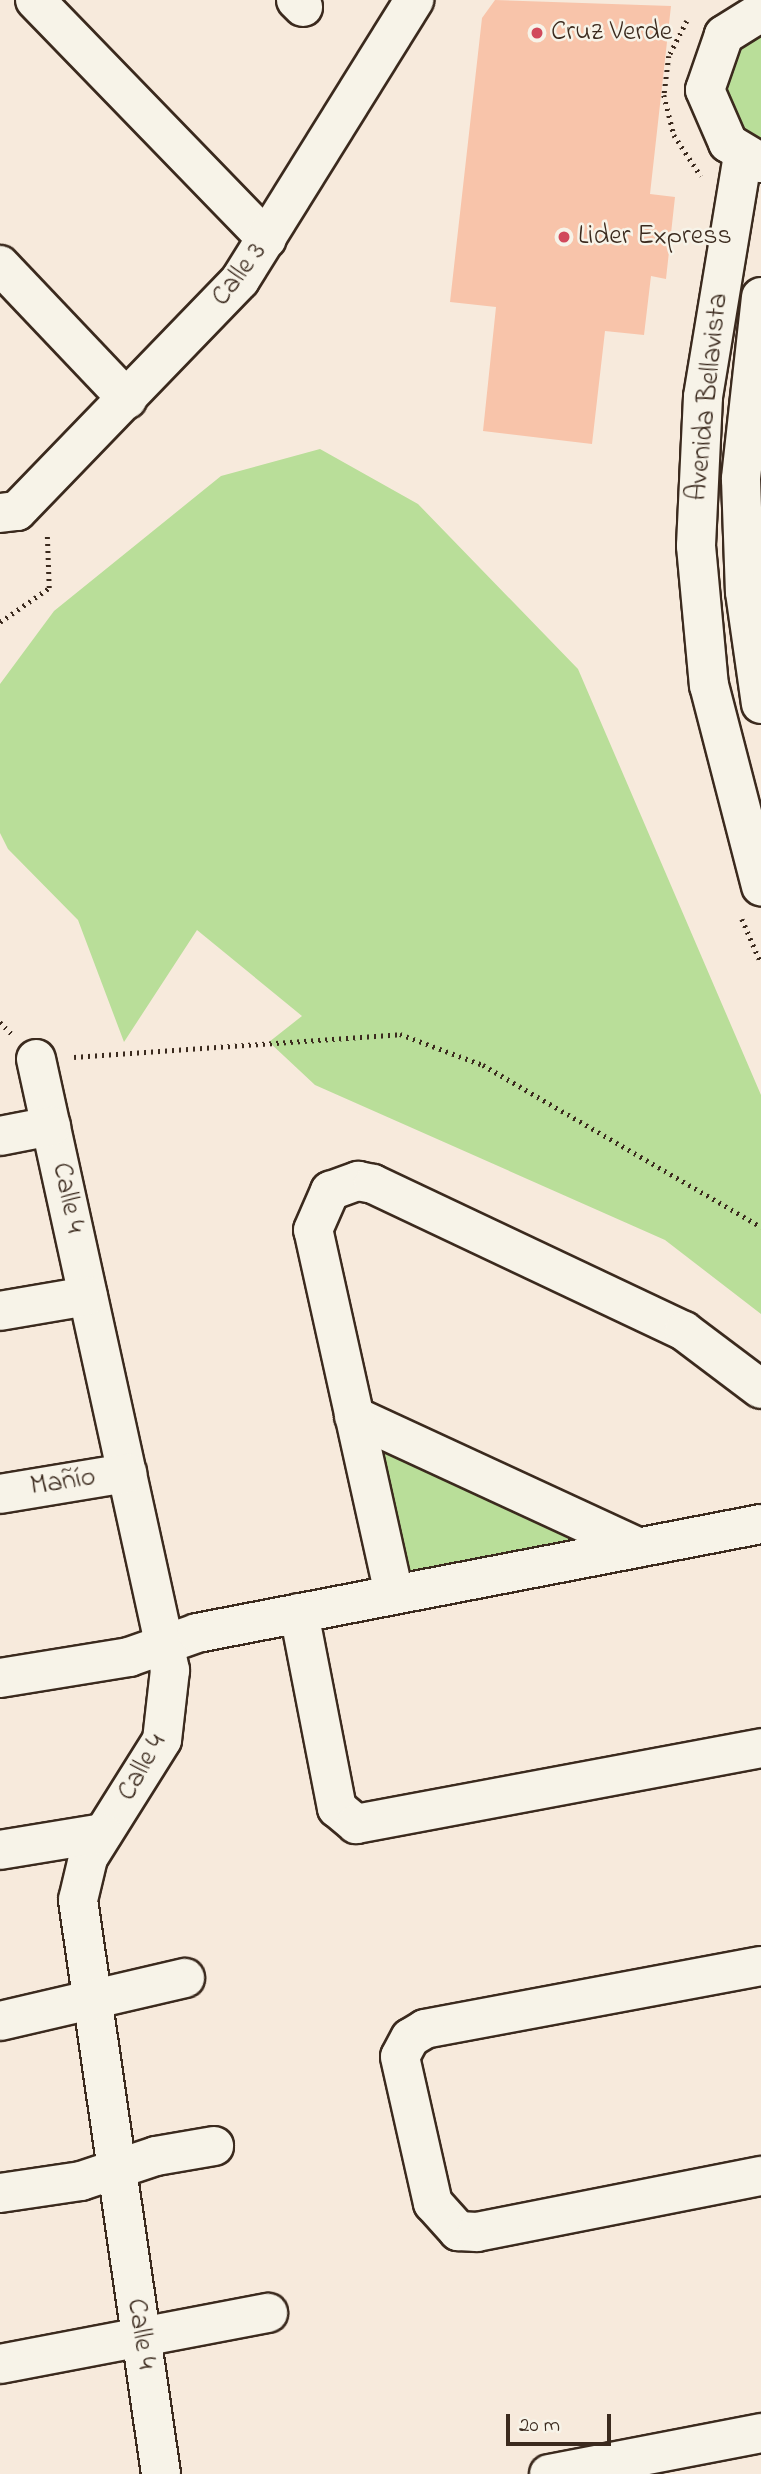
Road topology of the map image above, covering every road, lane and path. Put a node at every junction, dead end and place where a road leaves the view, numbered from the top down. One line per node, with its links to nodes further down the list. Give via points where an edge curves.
1 (35, 0): 5 (street)
2 (414, 0): 5 (street, Calle 3)
3 (761, 12): 4 (street, via 724,35 706,71 708,109 727,143)
4 (752, 159): 13 (street, Avenida Bellavista, via 702,397 696,546 719,738)
5 (267, 239): 8 (street, Calle 3, via 233,289)
6 (0, 265): 8 (street)
7 (761, 297): 12 (street, Avenida Bellavista, via 741,479 745,592)
8 (127, 399): 9 (street, Calle 3)
9 (46, 482): 10 (street, Calle 3); 11 (path, via 49,588)
10 (9, 512)
11 (0, 622)
12 (761, 705)
13 (761, 886)
14 (36, 1059): 15 (street, Calle 4); 17 (path, via 400,1034 483,1065)
15 (51, 1126): 16 (street); 18 (street, Calle 4)
16 (0, 1136)
17 (761, 1227)
18 (88, 1296): 19 (street); 22 (street, Calle 4)
19 (0, 1311)
20 (761, 1389): 21 (street, via 684,1331 358,1181 320,1201 313,1230)
21 (354, 1416): 25 (street); 26 (street)
22 (127, 1473): 23 (street, Mañío); 28 (street, Calle 4)
23 (0, 1494)
24 (761, 1524): 25 (street)
25 (638, 1547): 26 (street)
26 (394, 1594): 27 (street)
27 (299, 1612): 28 (street); 30 (street, via 337,1808 356,1824)
28 (164, 1644): 29 (street, via 129,1657); 31 (street, Calle 4, via 171,1693 162,1740)
29 (0, 1678)
30 (761, 1748)
31 (103, 1833): 32 (street); 35 (street, Calle 4, via 88,1858 78,1900)
32 (0, 1850)
33 (761, 1966): 39 (street, via 425,2029 410,2038 400,2057 433,2203 458,2231 477,2232)
34 (185, 1978): 35 (street)
35 (90, 2002): 36 (street); 38 (street, Calle 4)
36 (0, 2021)
37 (214, 2147): 38 (street)
38 (115, 2170): 40 (street); 42 (street, Calle 4)
39 (761, 2176)
40 (0, 2193)
41 (268, 2313): 42 (street)
42 (141, 2339): 43 (street); 46 (street, Calle 4)
43 (0, 2364)
44 (761, 2433): 45 (street)
45 (567, 2472)
46 (161, 2474)

